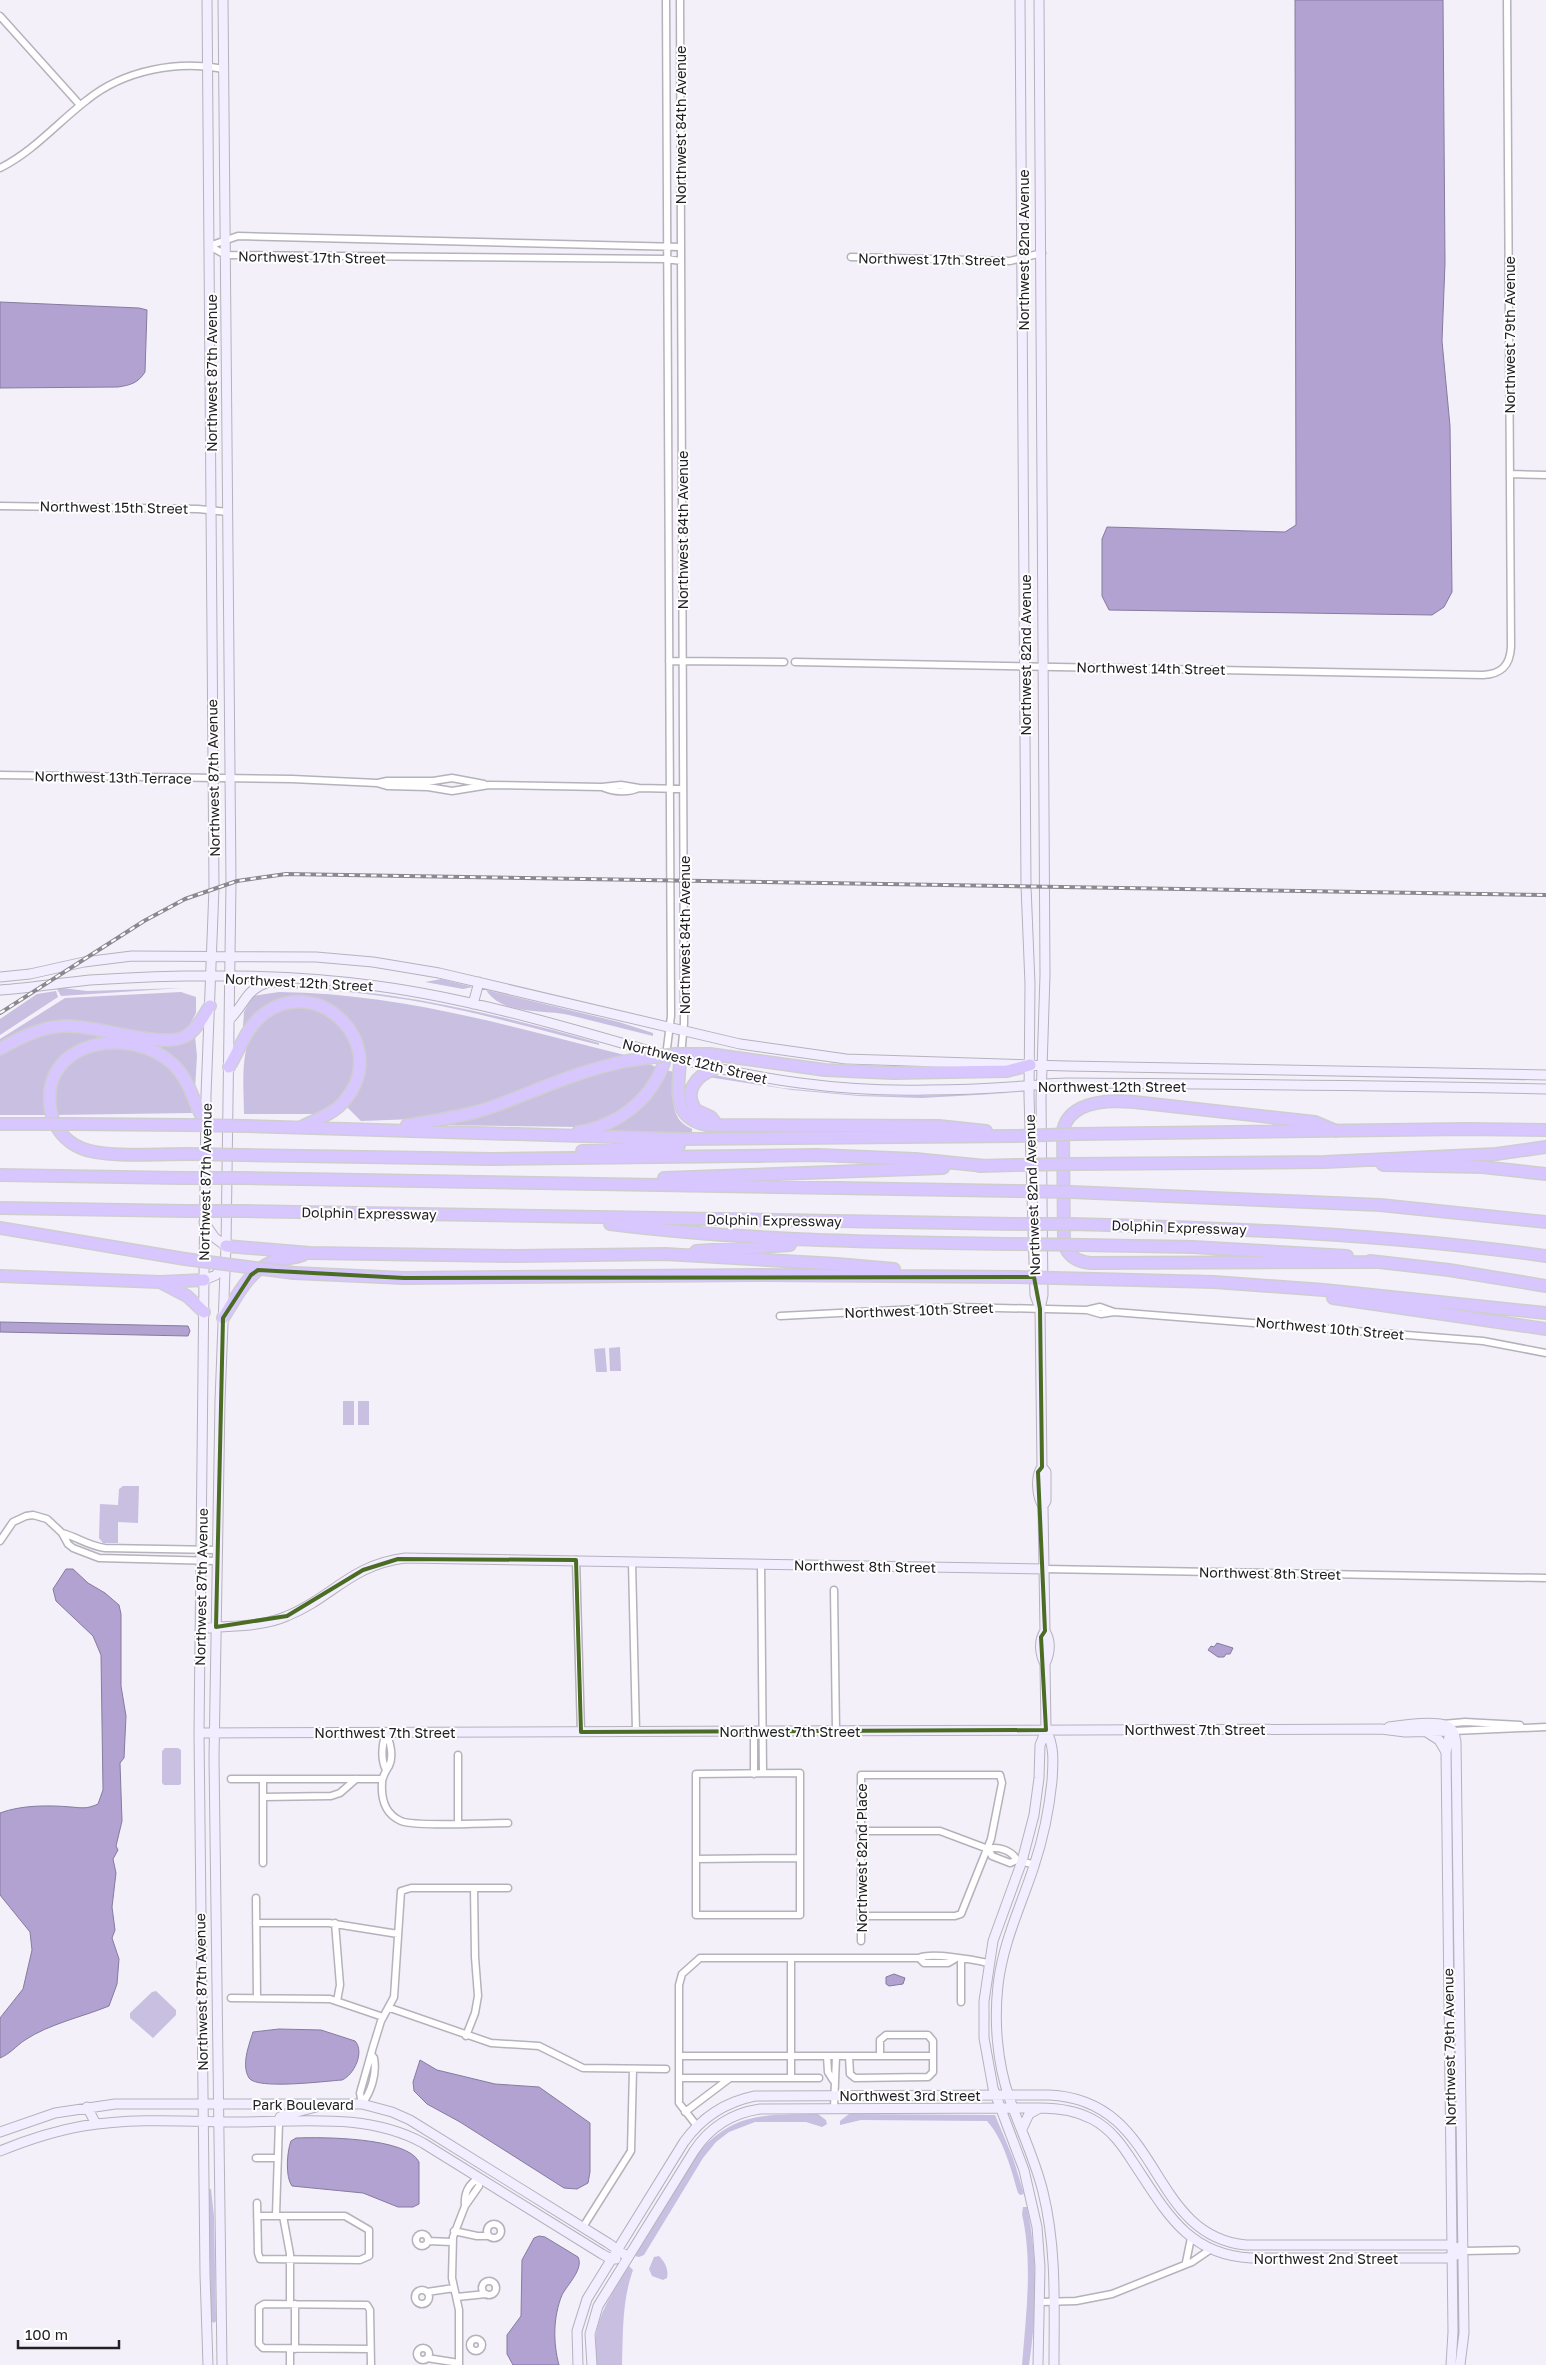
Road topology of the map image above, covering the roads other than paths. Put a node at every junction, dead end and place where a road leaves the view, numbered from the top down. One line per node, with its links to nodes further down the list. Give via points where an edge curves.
1 (207, 0): 10 (street, Northwest 87th Avenue)
2 (223, 0): 9 (street, Northwest 87th Avenue)
3 (666, 0): 15 (street, Northwest 84th Avenue)
4 (680, 0): 16 (street, Northwest 84th Avenue)
5 (1020, 0): 20 (street, Northwest 82nd Avenue)
6 (1039, 0): 17 (street, Northwest 82nd Avenue)
7 (1507, 0): 23 (street, Northwest 79th Avenue)
8 (0, 16): 11 (street)
9 (224, 64): 10 (street); 13 (street, Northwest 87th Avenue)
10 (208, 66): 11 (street, via 161,68 131,76 107,86); 14 (street, Northwest 87th Avenue)
11 (80, 105): 12 (street, via 28,152)
12 (0, 168)
13 (226, 240): 14 (street, Northwest 17th Street); 15 (street, Northwest 17th Street, via 247,236); 18 (street, Northwest 87th Avenue)
14 (209, 246): 18 (street, Northwest 17th Street); 26 (street, Northwest 87th Avenue)
15 (667, 247): 16 (street, Northwest 17th Street); 21 (street, Northwest 84th Avenue)
16 (681, 247): 22 (street, Northwest 84th Avenue)
17 (1042, 253): 20 (street, Northwest 17th Street); 35 (street, Northwest 82nd Avenue)
18 (226, 256): 21 (street, Northwest 17th Street); 27 (street, Northwest 87th Avenue)
19 (851, 258): 20 (street, Northwest 17th Street, via 1010,261)
20 (1023, 258): 34 (street, Northwest 82nd Avenue)
21 (667, 259): 22 (street, Northwest 17th Street); 28 (street, Northwest 84th Avenue)
22 (681, 261): 29 (street, Northwest 84th Avenue)
23 (1510, 474): 24 (street); 36 (street, Northwest 79th Avenue, via 1511,647)
24 (1546, 474)
25 (0, 506): 26 (street, Northwest 15th Street)
26 (212, 510): 27 (street, Northwest 15th Street); 38 (street, Northwest 87th Avenue)
27 (228, 512): 39 (street, Northwest 87th Avenue)
28 (669, 568): 29 (street); 30 (street, Northwest 84th Avenue)
29 (682, 569): 31 (street, Northwest 84th Avenue)
30 (669, 660): 31 (street); 42 (street, Northwest 84th Avenue)
31 (683, 661): 32 (street); 43 (street, Northwest 84th Avenue)
32 (784, 662)
33 (795, 662): 34 (street, Northwest 14th Street)
34 (1025, 667): 35 (street, Northwest 14th Street); 60 (street, Northwest 82nd Avenue)
35 (1044, 667): 36 (street, Northwest 14th Street, via 1483,675); 61 (street, Northwest 82nd Avenue)
36 (1505, 668)
37 (0, 775): 38 (street, Northwest 13th Terrace)
38 (213, 778): 39 (street, Northwest 13th Terrace); 44 (street, Northwest 87th Avenue)
39 (230, 778): 40 (street, Northwest 13th Terrace); 45 (street, Northwest 87th Avenue)
40 (377, 783): 41 (street, Northwest 13th Terrace, via 452,791); 41 (street, Northwest 13th Terrace, via 433,782 452,778)
41 (489, 786): 42 (street, Northwest 13th Terrace)
42 (670, 788): 43 (street, Northwest 13th Terrace); 55 (street, Northwest 84th Avenue)
43 (683, 789): 56 (street, Northwest 84th Avenue)
44 (212, 957): 45 (street, Northwest 12th Street); 46 (street, Northwest 12th Street, via 119,957); 48 (street, Northwest 87th Avenue)
45 (230, 957): 47 (street, Northwest 87th Avenue); 50 (street, Northwest 12th Street, via 362,961)
46 (0, 977)
47 (230, 977): 48 (street, Northwest 12th Street); 49 (street, Northwest 12th Street); 54 (street, Northwest 87th Avenue)
48 (212, 978): 51 (street, Northwest 12th Street, via 112,979); 53 (street, Northwest 87th Avenue)
49 (277, 979): 52 (street, Northwest 12th Street, via 376,986); 54 (street, via 251,990)
50 (479, 982): 52 (street); 55 (street, Northwest 12th Street)
51 (0, 990)
52 (473, 1004): 58 (street, Northwest 12th Street)
53 (210, 1006): 57 (highway, via 193,1031 178,1040 157,1040 68,1026 36,1031); 69 (street, Northwest 87th Avenue)
54 (229, 1020): 62 (street, Northwest 87th Avenue)
55 (670, 1027): 56 (street, Northwest 12th Street); 58 (street, Northwest 84th Avenue)
56 (684, 1030): 59 (street, Northwest 84th Avenue); 60 (street, Northwest 12th Street, via 768,1049 846,1059)
57 (0, 1049)
58 (666, 1056): 59 (street, Northwest 12th Street); 75 (highway, via 647,1093 620,1117 590,1130)
59 (680, 1060): 63 (street, Northwest 12th Street); 70 (highway, via 679,1098 685,1115 696,1122)
60 (1030, 1064): 61 (street, Northwest 12th Street); 66 (street, Northwest 82nd Avenue); 72 (highway, bridge, via 1007,1071 894,1073 825,1070 710,1054 675,1054 627,1060 566,1076 485,1109)
61 (1043, 1065): 64 (street, Northwest 12th Street); 65 (street, Northwest 82nd Avenue)
62 (229, 1067): 71 (highway, via 252,1025 276,1006 308,1002 339,1016 352,1032 358,1050 356,1081 336,1108); 91 (street, Northwest 87th Avenue)
63 (715, 1069): 66 (street, Northwest 12th Street, via 801,1085 875,1090); 70 (highway, via 698,1076 691,1095 696,1110 712,1117)
64 (1546, 1075)
65 (1042, 1085): 66 (street, Northwest 12th Street); 67 (street, Northwest 12th Street, via 1313,1084); 103 (street, Northwest 82nd Avenue, via 1043,1295)
66 (1029, 1086): 103 (street, Northwest 82nd Avenue, via 1035,1296)
67 (1546, 1088)
68 (0, 1124): 71 (highway, bridge)
69 (206, 1125): 79 (highway, bridge, via 190,1088 178,1070 144,1047 120,1042 97,1044 71,1056 60,1066 50,1090 57,1128 74,1144 94,1152); 87 (street, Northwest 87th Avenue)
70 (717, 1125): 76 (highway, via 939,1126)
71 (300, 1128): 72 (highway)
72 (382, 1129): 75 (highway)
73 (1546, 1130): 74 (highway)
74 (1336, 1131): 76 (highway, bridge); 96 (highway, via 1315,1122 1134,1102 1110,1101 1086,1106 1070,1117 1063,1130 1066,1251 1074,1258 1091,1263)
75 (549, 1136): 77 (highway)
76 (1015, 1136): 77 (highway)
77 (732, 1140): 79 (highway)
78 (1546, 1147): 80 (highway, via 1496,1154)
79 (492, 1159): 81 (highway, via 818,1155)
80 (1324, 1162): 81 (highway, bridge); 82 (highway, via 1482,1167)
81 (985, 1166): 84 (highway)
82 (1546, 1174)
83 (0, 1175): 84 (highway, bridge)
84 (557, 1184): 88 (highway, bridge, via 1071,1192 1354,1203)
85 (0, 1208): 86 (highway, Dolphin Expressway, bridge)
86 (551, 1217): 90 (highway, via 655,1230); 94 (highway, Dolphin Expressway, bridge, via 1071,1224 1294,1232 1440,1243)
87 (204, 1222): 91 (street, via 215,1238); 99 (street, Northwest 87th Avenue)
88 (1546, 1222)
89 (0, 1228): 97 (highway, bridge, via 185,1259 294,1273 404,1278)
90 (824, 1241): 93 (highway); 96 (highway, bridge, via 1275,1251 1347,1256)
91 (226, 1246): 92 (highway); 95 (street, Northwest 87th Avenue)
92 (310, 1253): 93 (highway); 107 (highway, via 274,1261 259,1269 244,1284)
93 (664, 1254): 97 (highway, via 837,1264)
94 (1546, 1256)
95 (226, 1261): 99 (street, via 216,1275); 107 (street, Northwest 87th Avenue)
96 (1376, 1262): 101 (highway)
97 (940, 1275): 102 (highway, bridge)
98 (0, 1276): 100 (highway)
99 (204, 1280): 100 (highway); 104 (street, Northwest 87th Avenue)
100 (160, 1282): 104 (highway, via 187,1296)
101 (1546, 1286)
102 (1272, 1287): 105 (highway); 108 (highway)
103 (1040, 1309): 106 (street, Northwest 10th Street, via 948,1308); 109 (street, Northwest 10th Street, via 1087,1310 1100,1307 1114,1312 1483,1341); 119 (street, Northwest 82nd Avenue, via 1042,1467 1046,1472)
104 (204, 1312): 112 (street, Northwest 87th Avenue)
105 (1546, 1313)
106 (780, 1316)
107 (223, 1318): 113 (street, Northwest 87th Avenue)
108 (1546, 1329)
109 (1546, 1353)
110 (62, 1533): 111 (street, via 41,1516 26,1516 13,1522); 112 (street, via 105,1548); 115 (street, via 73,1548 99,1558)
111 (0, 1541)
112 (202, 1550): 113 (street); 115 (street, Northwest 87th Avenue)
113 (218, 1550): 116 (street, Northwest 87th Avenue)
114 (576, 1560): 117 (street, Northwest 8th Street); 122 (street, Northwest 8th Street, via 398,1559 363,1570 287,1616 256,1624); 134 (street)
115 (202, 1561): 116 (street); 123 (street, Northwest 87th Avenue)
116 (217, 1561): 122 (street, Northwest 87th Avenue)
117 (632, 1562): 118 (street, Northwest 8th Street); 131 (street)
118 (761, 1564): 119 (street, Northwest 8th Street); 132 (street)
119 (1044, 1569): 120 (street, Northwest 8th Street); 130 (street, Northwest 82nd Avenue, via 1045,1631 1049,1637 1049,1655 1045,1664)
120 (1546, 1578)
121 (834, 1590): 129 (street)
122 (216, 1627): 123 (street, Northwest 8th Street); 137 (street, Northwest 87th Avenue)
123 (200, 1629): 136 (street, Northwest 87th Avenue)
124 (1440, 1724): 125 (street, Northwest 7th Street, via 1501,1723); 127 (street, Northwest 7th Street); 135 (street)
125 (1531, 1727): 126 (street, Northwest 7th Street); 135 (street, Northwest 7th Street)
126 (1546, 1727)
127 (1427, 1728): 128 (street, Northwest 7th Street, via 1405,1724); 128 (street, Northwest 7th Street, via 1414,1732); 135 (street, Northwest 7th Street); 138 (street)
128 (1381, 1729): 130 (street, Northwest 7th Street)
129 (836, 1730): 130 (street, Northwest 7th Street); 132 (street, Northwest 7th Street)
130 (1046, 1730): 153 (street, Northwest 82nd Avenue, via 1040,1745 1036,1802); 155 (street, Northwest 82nd Avenue, via 1053,1745 1052,1781 1046,1822)
131 (636, 1731): 132 (street, Northwest 7th Street); 134 (street, Northwest 7th Street)
132 (758, 1731): 140 (street); 141 (street)
133 (386, 1732): 134 (street, Northwest 7th Street); 137 (street, Northwest 7th Street); 142 (street, via 382,1744 382,1763 386,1770)
134 (580, 1732)
135 (1453, 1732): 138 (street, Northwest 79th Avenue); 175 (street, Northwest 79th Avenue, via 1456,1747)
136 (199, 1733): 137 (street, Northwest 7th Street); 167 (street, Northwest 87th Avenue)
137 (215, 1733): 168 (street, Northwest 87th Avenue)
138 (1446, 1752): 174 (street, Northwest 79th Avenue)
139 (458, 1755): 147 (street)
140 (754, 1774): 141 (street); 152 (street, via 696,1774)
141 (763, 1774): 151 (street, via 800,1773)
142 (382, 1778): 145 (street); 147 (street, via 383,1802 401,1821)
143 (231, 1779): 144 (street)
144 (263, 1779): 145 (street); 146 (street)
145 (356, 1779): 146 (street, via 340,1793 331,1796)
146 (263, 1797): 154 (street)
147 (458, 1823): 148 (street)
148 (508, 1824)
149 (860, 1831): 150 (street, via 940,1831); 150 (street, Northwest 82nd Place, via 861,1775 1000,1775 1002,1783); 159 (street, Northwest 82nd Place)
150 (988, 1849): 153 (street, via 995,1847); 153 (street, via 992,1856 1010,1863); 159 (street, via 961,1914)
151 (800, 1858): 152 (street); 152 (street, via 800,1915 696,1916)
152 (696, 1859)
153 (1020, 1860): 155 (street); 166 (street, Northwest 82nd Avenue)
154 (263, 1863)
155 (1034, 1865): 194 (street, Northwest 82nd Avenue, via 1007,1938 998,1986 997,2035)
156 (474, 1888): 157 (street); 162 (street, via 403,1890); 177 (street, via 478,1996)
157 (508, 1888)
158 (256, 1898): 160 (street)
159 (861, 1916): 163 (street, Northwest 82nd Place)
160 (256, 1923): 161 (street); 170 (street)
161 (335, 1923): 162 (street); 171 (street, via 340,1980)
162 (398, 1934): 173 (street, via 395,1993)
163 (861, 1941)
164 (791, 1958): 165 (street, via 919,1958 925,1955); 178 (street, via 697,1959 679,1981); 179 (street)
165 (958, 1959): 166 (street); 172 (street)
166 (988, 1963): 193 (street, Northwest 82nd Avenue, via 984,2038)
167 (201, 1991): 168 (street); 196 (street, Northwest 87th Avenue)
168 (217, 1991): 197 (street, Northwest 87th Avenue)
169 (231, 1998): 170 (street)
170 (257, 1998): 171 (street)
171 (337, 2001): 176 (street)
172 (961, 2002)
173 (390, 2008): 176 (street); 177 (street)
174 (1449, 2010): 175 (street); 228 (street, Northwest 79th Avenue)
175 (1460, 2012): 232 (street, Northwest 79th Avenue)
176 (383, 2017): 198 (street, via 360,2093)
177 (466, 2036): 185 (street, via 497,2044 539,2046 584,2068)
178 (679, 2056): 179 (street); 188 (street)
179 (791, 2056): 180 (street); 187 (street)
180 (827, 2056): 181 (street); 191 (street, via 828,2072)
181 (836, 2056): 182 (street); 191 (street)
182 (849, 2056): 183 (street); 184 (street, via 850,2074 855,2078 928,2077 933,2072)
183 (880, 2056): 184 (street); 184 (street, via 881,2037 903,2034 930,2036)
184 (933, 2056)
185 (633, 2069): 186 (street); 221 (street, via 631,2150)
186 (666, 2069)
187 (791, 2077): 189 (street); 190 (street)
188 (679, 2078): 189 (street); 204 (street, via 679,2106)
189 (730, 2078): 204 (street)
190 (819, 2078)
191 (833, 2080): 192 (street)
192 (834, 2095): 193 (street, Northwest 3rd Street); 200 (street); 210 (street, Northwest 3rd Street, via 744,2099 718,2109)
193 (995, 2095): 194 (street, Northwest 3rd Street); 201 (street, Northwest 82nd Avenue)
194 (1008, 2095): 202 (street, Northwest 82nd Avenue); 225 (street, Northwest 3rd Street, via 1067,2096 1107,2113 1129,2133 1186,2216)
195 (329, 2103): 197 (street, Park Boulevard); 198 (street, Park Boulevard); 207 (street, via 285,2115)
196 (203, 2104): 197 (street, Park Boulevard); 199 (street, Park Boulevard, via 133,2103); 205 (street, Northwest 87th Avenue)
197 (219, 2104): 206 (street, Northwest 87th Avenue)
198 (362, 2104): 208 (street); 216 (street, Park Boulevard, via 410,2120)
199 (87, 2107): 209 (street); 212 (street, Park Boulevard, via 37,2118)
200 (834, 2108): 201 (street, Northwest 3rd Street); 233 (street, Northwest 3rd Street, via 758,2109 730,2118 702,2139)
201 (1000, 2108): 202 (street, Northwest 3rd Street); 242 (street, Northwest 82nd Avenue, via 1032,2199 1039,2248)
202 (1013, 2108): 203 (street, Northwest 3rd Street); 211 (street, Northwest 82nd Avenue)
203 (1040, 2108): 211 (street, via 1029,2114); 224 (street, Northwest 3rd Street, via 1075,2112 1106,2128 1123,2147 1174,2222)
204 (686, 2112): 210 (street)
205 (203, 2121): 206 (street, Park Boulevard); 209 (street, Park Boulevard); 251 (street, Northwest 87th Avenue)
206 (219, 2121): 207 (street, Park Boulevard); 252 (street, Northwest 87th Avenue)
207 (278, 2122): 208 (street, Park Boulevard); 215 (street)
208 (358, 2122): 217 (street, Park Boulevard, via 413,2138)
209 (96, 2124): 213 (street, Park Boulevard, via 47,2134)
210 (697, 2126): 229 (street, Northwest 3rd Street)
211 (1022, 2129): 243 (street, Northwest 82nd Avenue, via 1046,2202 1053,2252)
212 (0, 2132)
213 (0, 2152)
214 (256, 2158): 215 (street)
215 (278, 2158): 220 (street)
216 (487, 2167): 217 (street); 221 (street, Park Boulevard)
217 (480, 2178): 222 (street, via 479,2186 465,2206); 235 (street, Park Boulevard)
218 (257, 2202): 219 (street)
219 (257, 2216): 220 (street); 236 (street, via 260,2259)
220 (280, 2216): 236 (street); 236 (street, via 345,2216 369,2230 368,2258)
221 (583, 2227): 229 (street, Park Boulevard)
222 (454, 2231): 223 (street); 227 (street)
223 (489, 2236)
224 (1191, 2238): 230 (street, Northwest 2nd Street); 237 (street)
225 (1216, 2238): 228 (street, Northwest 2nd Street, via 1250,2245)
226 (428, 2241): 227 (street)
227 (452, 2242): 238 (street)
228 (1452, 2245): 232 (street, Northwest 2nd Street); 234 (street, Northwest 79th Avenue)
229 (617, 2249): 233 (street, Park Boulevard); 235 (street)
230 (1211, 2250): 234 (street, Northwest 2nd Street, via 1233,2257 1251,2258); 237 (street, via 1192,2262)
231 (1516, 2250): 232 (street, Northwest 2nd Street)
232 (1463, 2251): 234 (street, Northwest 2nd Street); 260 (street, Northwest 79th Avenue, via 1464,2333)
233 (628, 2257): 235 (street); 256 (street, via 593,2318 589,2339)
234 (1452, 2257): 259 (street, Northwest 79th Avenue)
235 (611, 2259): 255 (street, via 580,2316 576,2343)
236 (290, 2260): 244 (street)
237 (1186, 2262): 243 (street, via 1105,2296 1076,2302)
238 (454, 2288): 239 (street); 241 (street)
239 (427, 2292)
240 (486, 2294): 241 (street)
241 (457, 2297): 245 (street)
242 (1040, 2302): 243 (street); 257 (street, Northwest 82nd Avenue)
243 (1054, 2302): 258 (street, Northwest 82nd Avenue)
244 (293, 2304): 247 (street); 247 (street, via 260,2305 261,2347); 248 (street, via 369,2306)
245 (460, 2347): 246 (street); 250 (street)
246 (470, 2347)
247 (293, 2349): 248 (street); 253 (street)
248 (370, 2349): 254 (street)
249 (427, 2358): 250 (street)
250 (459, 2364)
251 (208, 2365)
252 (222, 2365)
253 (290, 2365)
254 (371, 2365)
255 (578, 2365)
256 (592, 2365)
257 (1038, 2365)
258 (1054, 2365)
259 (1451, 2365)
260 (1460, 2365)

